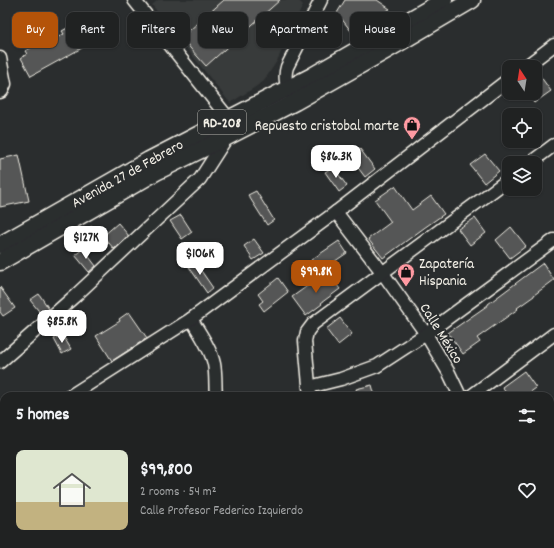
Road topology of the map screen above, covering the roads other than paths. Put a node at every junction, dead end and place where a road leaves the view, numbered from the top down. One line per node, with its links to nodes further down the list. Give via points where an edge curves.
1 (134, 0): 11 (street)
2 (321, 0): 10 (street, via 285,73)
3 (444, 0): 10 (main road, Avenida 27 de Febrero / RD-208, via 312,76)
4 (472, 0): 10 (main road, Avenida 27 de Febrero / RD-208, via 387,50)
5 (554, 45): 7 (street)
6 (0, 58): 9 (street, via 5,84)
7 (534, 60)
8 (502, 84): 16 (street)
9 (1, 92)
10 (291, 95): 11 (main road, Avenida 27 de Febrero / RD-208); 12 (main road, Avenida 27 de Febrero / RD-208)
11 (229, 119): 12 (street); 18 (main road, Avenida 27 de Febrero / RD-208, via 149,160)
12 (228, 137): 19 (main road, Avenida 27 de Febrero / RD-208, via 156,172); 24 (street, via 200,179)
13 (554, 145): 14 (street)
14 (539, 156)
15 (502, 184): 20 (street)
16 (336, 212): 20 (street, Calle México); 21 (street)
17 (554, 240): 22 (street)
18 (0, 244)
19 (0, 262)
20 (382, 272): 22 (street, Calle México); 25 (street, via 307,332 305,341)
21 (191, 319): 26 (street); 27 (street, via 211,354)
22 (426, 334): 25 (street, via 377,366); 28 (street, Calle México)
23 (554, 334): 29 (street)
24 (0, 362)
25 (310, 391)
26 (76, 392)
27 (216, 392)
28 (458, 392)
29 (476, 392)

